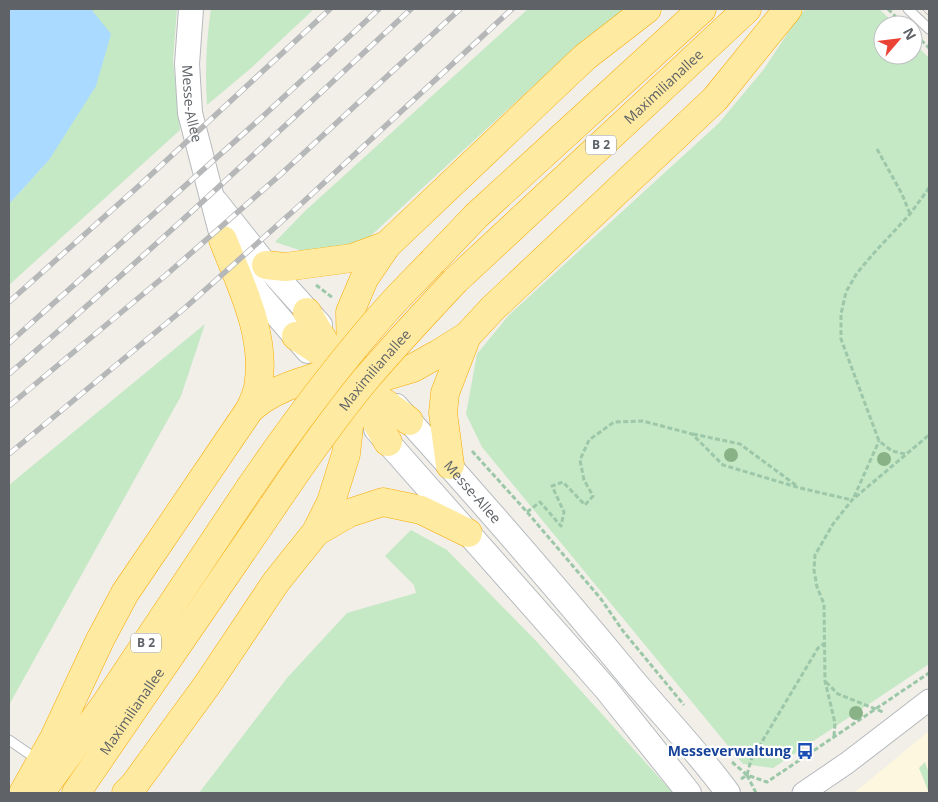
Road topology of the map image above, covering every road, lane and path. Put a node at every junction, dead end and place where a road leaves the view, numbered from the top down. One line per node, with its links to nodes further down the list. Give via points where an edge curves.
1 (191, 9): 10 (main road, Messe-Allee, via 187,64 190,113)
2 (702, 9): 45 (highway, B 2, bridge, via 476,216 341,363 248,489 104,706)
3 (747, 9): 46 (highway, Maximilianallee / B 2, bridge, via 455,281 404,335 326,431)
4 (788, 9): 18 (highway, via 715,100)
5 (908, 9): 7 (lane)
6 (634, 15): 13 (highway, via 585,57)
7 (929, 29)
8 (876, 150): 11 (path)
9 (929, 188): 11 (path)
10 (212, 196): 12 (main road, Messe-Allee); 14 (main road, Messe-Allee)
11 (910, 214): 24 (path, via 857,273 846,292 841,314 841,339)
12 (223, 240): 17 (main road, Messe-Allee, via 258,293); 20 (highway, via 256,331 260,359 258,388)
13 (387, 244): 14 (highway, via 352,258 285,267); 19 (highway, via 364,279 350,312)
14 (266, 265): 17 (main road, Messe-Allee)
15 (313, 283): 16 (path)
16 (336, 301)
17 (302, 324): 19 (highway)
18 (467, 336): 19 (highway, via 413,368); 27 (highway, via 445,393 443,413)
19 (349, 377): 20 (highway, via 284,387); 21 (highway); 25 (highway); 31 (highway, via 346,454 331,502)
20 (250, 409): 42 (highway, via 126,593)
21 (409, 420): 27 (main road, Messe-Allee)
22 (692, 434): 28 (path, via 740,444); 28 (path, via 723,464); 30 (path, via 643,422 614,422 589,440 580,460 584,480 593,496 585,505 563,482 552,486 564,512 561,526 540,502)
23 (929, 435): 26 (path)
24 (880, 441): 26 (path, via 892,451); 29 (path)
25 (388, 442): 32 (main road)
26 (906, 454): 29 (path)
27 (460, 458): 30 (path); 49 (main road, Messe-Allee)
28 (800, 488): 29 (path)
29 (852, 500): 33 (path, via 815,555 817,587 824,604)
30 (527, 512): 38 (path)
31 (316, 532): 32 (highway, via 349,512 383,502 421,510); 47 (highway, via 276,582 207,684)
32 (468, 533): 48 (main road, via 606,690)
33 (825, 643): 35 (path); 43 (path, via 818,648 751,760)
34 (929, 673): 37 (path)
35 (825, 681): 37 (path, via 838,694); 39 (path, via 835,723)
36 (929, 700): 51 (street)
37 (875, 709): 39 (path)
38 (690, 711)
39 (834, 736): 43 (path, via 767,782)
40 (9, 740): 42 (lane)
41 (726, 755): 43 (path)
42 (40, 762): 44 (highway)
43 (747, 774): 50 (path)
44 (23, 793)
45 (40, 793)
46 (76, 793)
47 (126, 793)
48 (689, 793)
49 (728, 793)
50 (756, 793)
51 (803, 793)

